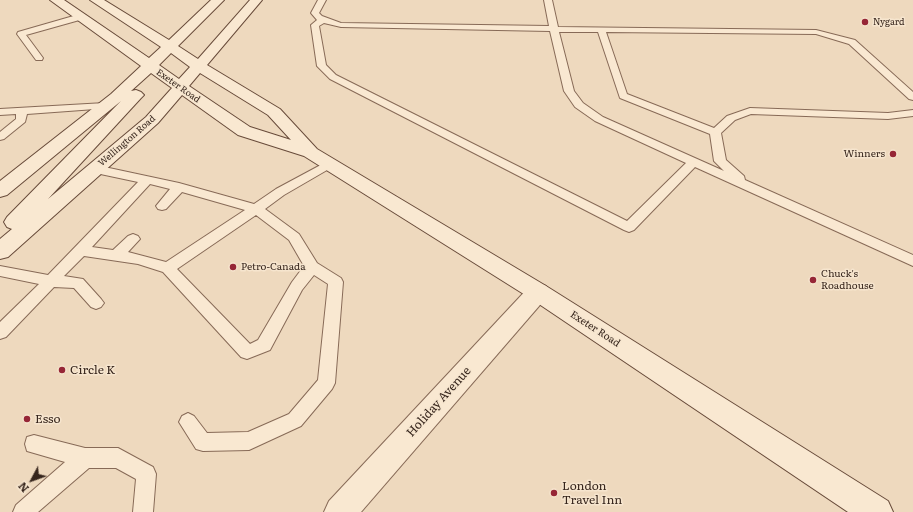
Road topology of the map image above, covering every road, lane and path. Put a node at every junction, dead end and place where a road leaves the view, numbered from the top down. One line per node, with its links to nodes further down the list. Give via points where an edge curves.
1 (56, 0): 7 (main road, Exeter Road)
2 (96, 0): 11 (main road, Exeter Road)
3 (218, 0): 11 (main road)
4 (256, 0): 13 (main road, Wellington Road)
5 (322, 0): 8 (lane, via 315,13)
6 (548, 0): 9 (lane)
7 (80, 17): 12 (lane, via 21,34); 14 (main road, Exeter Road)
8 (323, 20): 9 (lane, via 341,25); 24 (lane, via 315,25 322,66 333,77 629,227)
9 (554, 30): 10 (lane); 24 (lane, via 569,92 579,105 599,119)
10 (601, 30): 16 (lane, via 816,32 852,42); 21 (lane, via 623,96)
11 (169, 47): 13 (main road, Exeter Road); 14 (main road, via 164,59)
12 (39, 58)
13 (199, 66): 15 (main road, Wellington Road); 23 (main road, Exeter Road, via 274,112)
14 (153, 68): 15 (main road, Exeter Road); 17 (main road); 33 (main road, via 118,115)
15 (180, 88): 23 (main road, Exeter Road, via 244,131); 26 (main road, Wellington Road, via 152,120)
16 (913, 97)
17 (105, 106): 18 (lane); 30 (main road)
18 (22, 111): 19 (lane); 22 (lane, via 21,120)
19 (0, 112)
20 (913, 113): 21 (lane, via 888,116 750,111 731,118)
21 (715, 132): 29 (lane, via 720,161)
22 (0, 137)
23 (310, 152): 25 (main road, Exeter Road)
24 (693, 162): 29 (lane)
25 (330, 164): 32 (lane, via 280,192); 43 (main road, Exeter Road)
26 (95, 169): 27 (lane); 36 (main road, Wellington Road)
27 (147, 180): 28 (lane); 35 (lane)
28 (179, 187): 31 (lane); 32 (lane)
29 (749, 187): 38 (lane)
30 (0, 191)
31 (162, 206)
32 (256, 209): 39 (lane, via 294,237); 40 (lane)
33 (0, 236)
34 (133, 239): 37 (lane)
35 (80, 250): 37 (lane); 42 (lane)
36 (0, 251)
37 (116, 256): 40 (lane, via 138,259)
38 (913, 261)
39 (312, 267): 40 (lane, via 264,345 247,352); 46 (lane, via 336,282 326,383 295,420 249,441 202,442)
40 (168, 268)
41 (0, 271): 42 (lane)
42 (51, 281): 44 (lane, via 78,283); 45 (lane)
43 (538, 292): 51 (main road, Holiday Avenue); 52 (main road, Exeter Road)
44 (96, 303)
45 (0, 332)
46 (188, 422)
47 (34, 444): 48 (lane)
48 (85, 458): 49 (lane); 50 (lane, via 118,458 146,474)
49 (23, 512)
50 (143, 512)
51 (340, 512)
52 (877, 512)

